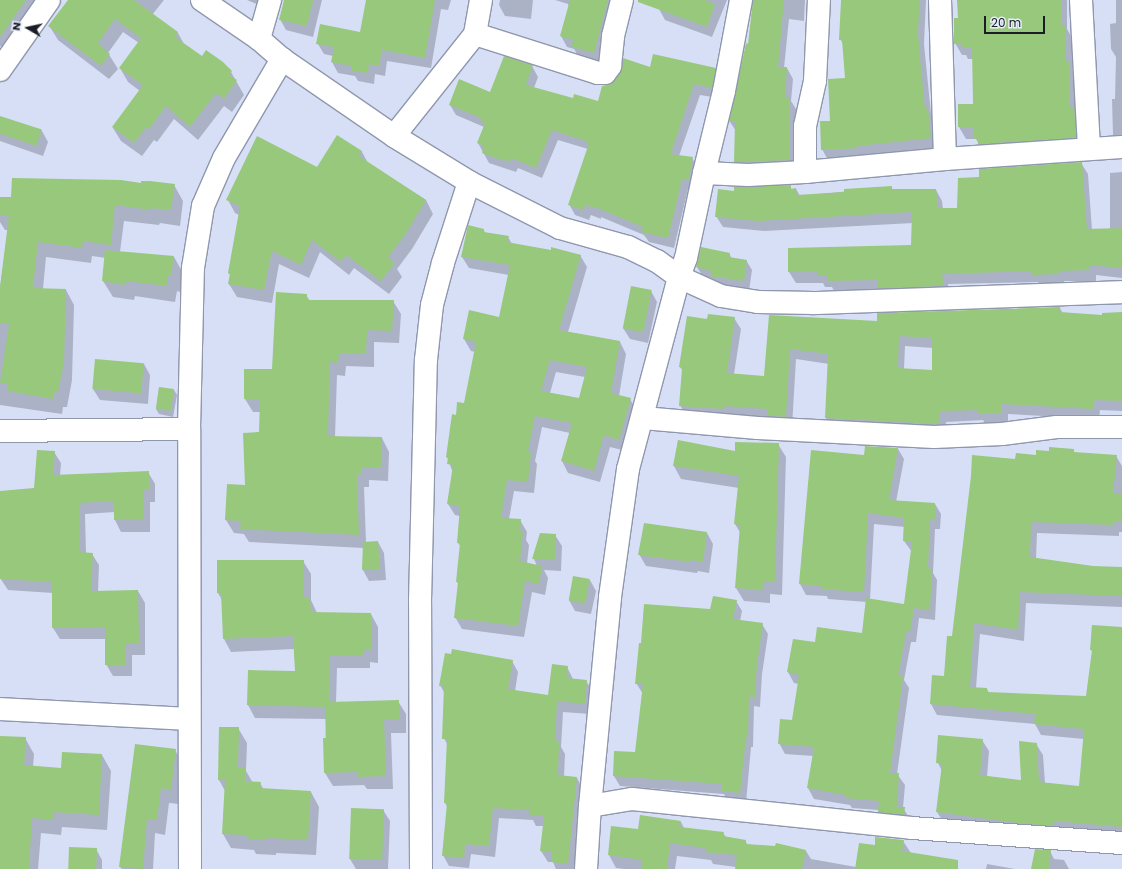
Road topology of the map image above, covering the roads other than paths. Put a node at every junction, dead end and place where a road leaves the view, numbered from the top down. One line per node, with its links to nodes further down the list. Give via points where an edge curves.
1 (49, 0): 13 (street)
2 (202, 0): 11 (street)
3 (270, 0): 11 (street)
4 (481, 0): 10 (street)
5 (622, 0): 10 (street, via 613,36 610,66 605,73 598,73)
6 (741, 0): 19 (street, via 724,91)
7 (819, 0): 18 (street, via 815,82 805,126)
8 (940, 0): 17 (street)
9 (1080, 0): 16 (street)
10 (475, 34): 14 (street)
11 (259, 40): 12 (street)
12 (282, 59): 14 (street); 25 (street, via 224,158 203,206 193,268)
13 (0, 70)
14 (394, 136): 20 (street)
15 (1122, 147): 16 (street)
16 (1089, 149): 17 (street)
17 (945, 159): 18 (street)
18 (805, 172): 19 (street, via 748,175)
19 (704, 173): 21 (street, via 686,258)
20 (469, 182): 21 (street, via 560,228 628,247); 32 (street, via 432,306 426,360 420,601)
21 (679, 276): 22 (street, via 721,296 772,302 906,301); 23 (street)
22 (1122, 292)
23 (643, 418): 24 (street, via 758,428 934,437 1002,434 1057,427); 29 (street, via 628,469 612,582)
24 (1122, 428)
25 (189, 429): 26 (street); 28 (street)
26 (0, 430)
27 (0, 709): 28 (street)
28 (188, 719): 31 (street)
29 (590, 806): 30 (street, via 632,799 912,828); 33 (street)
30 (1122, 844)
31 (190, 869)
32 (421, 869)
33 (586, 869)

